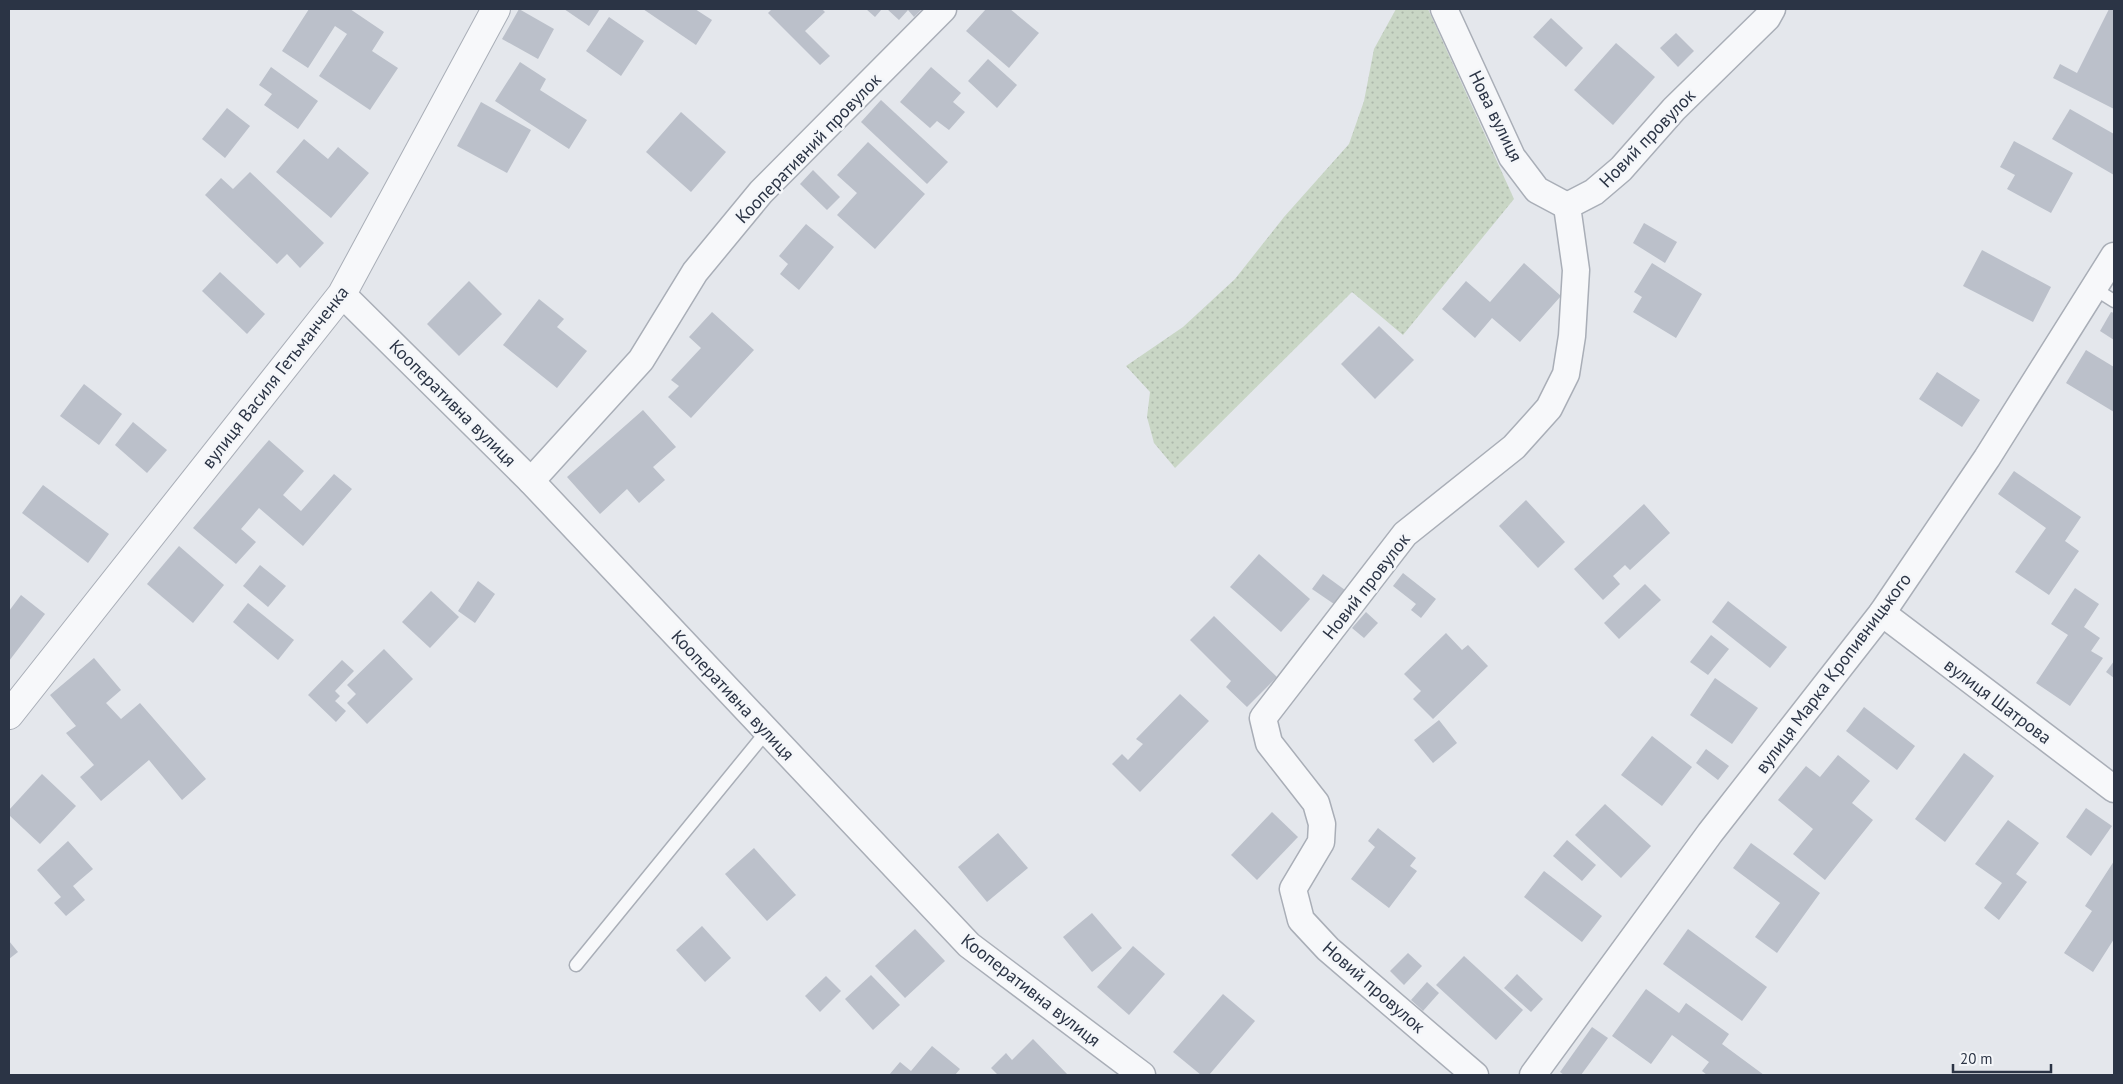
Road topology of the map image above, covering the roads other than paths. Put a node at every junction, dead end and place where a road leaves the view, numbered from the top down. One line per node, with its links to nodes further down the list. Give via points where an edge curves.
1 (496, 9): 7 (street, вулиця Василя Гетьманченка)
2 (943, 9): 9 (street, Кооперативний провулок, via 761,192 694,272 641,360)
3 (1444, 9): 5 (street, Нова вулиця, via 1512,157 1537,190)
4 (1772, 9): 5 (street, Новий провулок, via 1767,18 1674,109 1621,169 1594,192)
5 (1567, 206): 16 (street, Новий провулок, via 1576,270 1572,336 1566,374 1548,408 1514,447 1405,534 1263,718 1269,743 1316,803 1322,824 1322,842 1293,889 1301,920 1328,949)
6 (2114, 256): 8 (street, вулиця Марка Кропивницького)
7 (342, 294): 9 (street, Кооперативна вулиця); 11 (street, вулиця Василя Гетьманченка)
8 (2105, 294): 10 (street, вулиця Марка Кропивницького, via 1987,458)
9 (531, 481): 12 (street, Кооперативна вулиця)
10 (1882, 613): 13 (street, вулиця Шатрова); 17 (street, вулиця Марка Кропивницького, via 1710,833)
11 (9, 715)
12 (768, 731): 14 (lane); 15 (street, Кооперативна вулиця, via 969,945)
13 (2114, 789)
14 (576, 965)
15 (1142, 1075)
16 (1475, 1075)
17 (1533, 1075)

